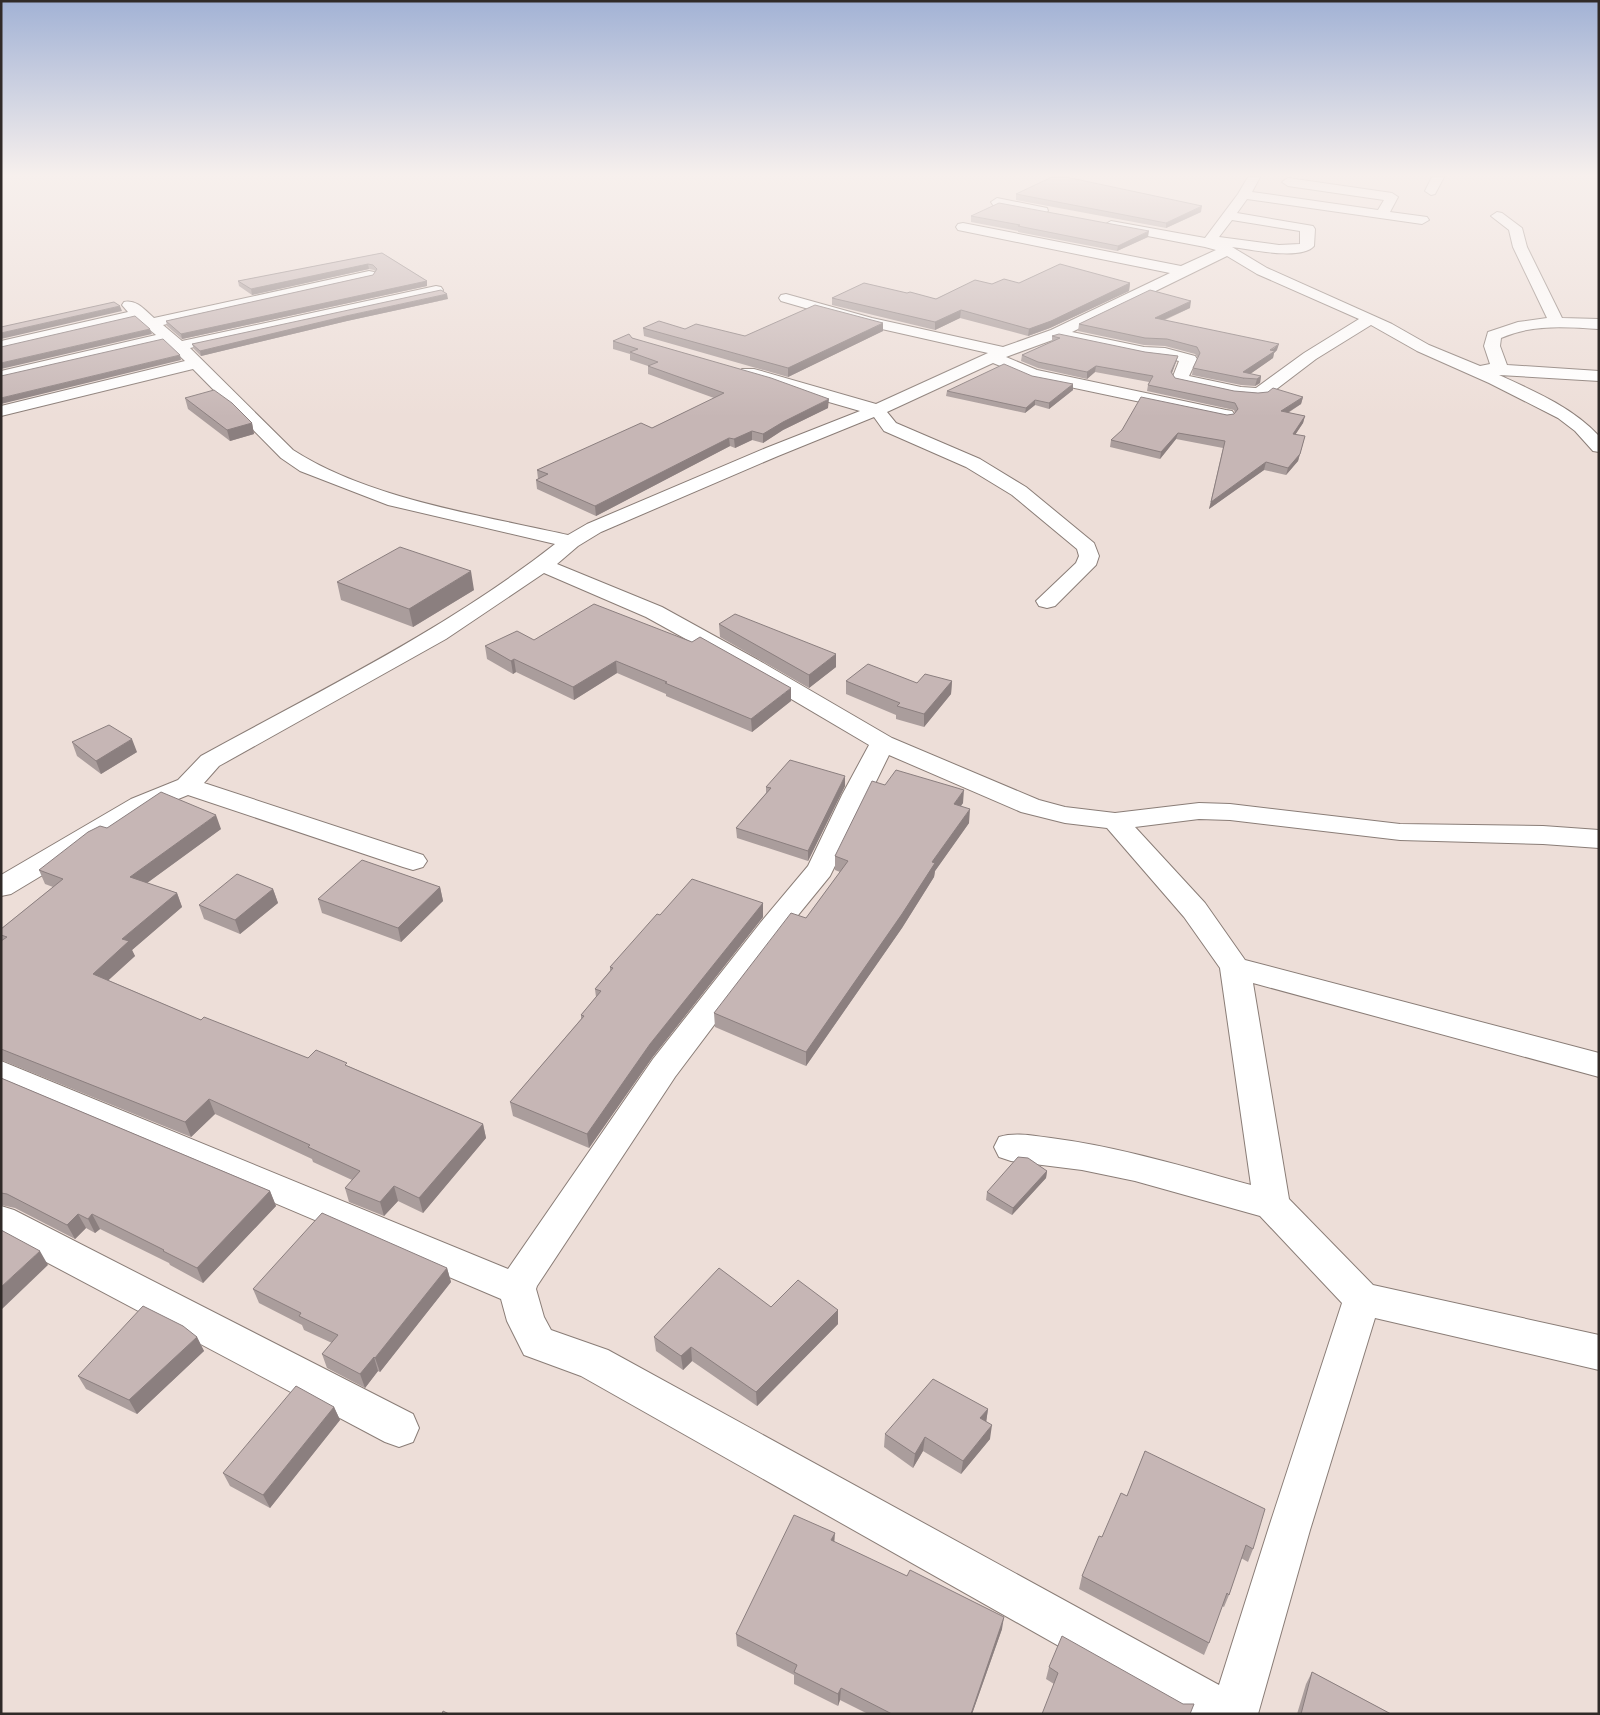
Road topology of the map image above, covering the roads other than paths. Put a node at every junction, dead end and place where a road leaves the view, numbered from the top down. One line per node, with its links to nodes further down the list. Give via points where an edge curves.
1 (1116, 257): 6 (street)
2 (1212, 257): 6 (street)
3 (1239, 257): 12 (street, via 1262,271)
4 (1526, 257): 13 (street)
5 (348, 262): 7 (street)
6 (1183, 270): 15 (street, via 1157,286)
7 (369, 275): 9 (street); 11 (street)
8 (436, 290): 9 (street)
9 (405, 297): 16 (street)
10 (786, 298): 18 (street)
11 (140, 314): 16 (street); 17 (street)
12 (1370, 320): 20 (street); 25 (street, via 1310,356 1266,390 1250,394)
13 (1557, 324): 14 (street); 22 (street, via 1506,329 1494,335 1492,346)
14 (1599, 324)
15 (1058, 333): 18 (street); 25 (street, via 1190,359 1180,379)
16 (173, 342): 19 (street); 23 (street)
17 (1, 346)
18 (999, 355): 25 (street, via 1032,374 1222,418 1231,407); 26 (street)
19 (197, 363): 27 (street); 31 (street, via 287,454 307,467 395,501)
20 (1464, 367): 22 (street); 28 (street, via 1564,414)
21 (734, 368): 26 (street)
22 (1500, 370): 24 (street)
23 (1, 376)
24 (1599, 376)
25 (1234, 390)
26 (877, 410): 31 (street, via 628,512); 33 (street, via 890,427 973,463 1019,491 1087,547 1086,565)
27 (1, 411)
28 (1581, 427): 29 (street); 30 (street)
29 (1599, 430)
30 (1599, 447)
31 (571, 542): 32 (street)
32 (542, 565): 34 (street, via 654,612 750,664); 35 (street, via 438,634 210,761)
33 (1047, 600)
34 (883, 743): 36 (street, via 1030,806 1065,815); 46 (street, via 820,870 664,1068)
35 (187, 786): 38 (street); 39 (street, via 140,805)
36 (1115, 821): 37 (street, via 1199,811 1230,812 1400,832); 40 (street, via 1198,913 1222,944)
37 (1599, 839)
38 (413, 861)
39 (1, 888)
40 (1235, 968): 41 (street); 44 (street)
41 (1599, 1065)
42 (1, 1073): 46 (street)
43 (1011, 1147): 44 (street, via 1135,1167)
44 (1272, 1205): 47 (street)
45 (1, 1221): 49 (street)
46 (517, 1289): 50 (street, via 526,1321 538,1343 594,1363)
47 (1362, 1299): 48 (street); 51 (street, via 1288,1530)
48 (1599, 1353)
49 (399, 1428)
50 (1225, 1714)
51 (1234, 1714)

